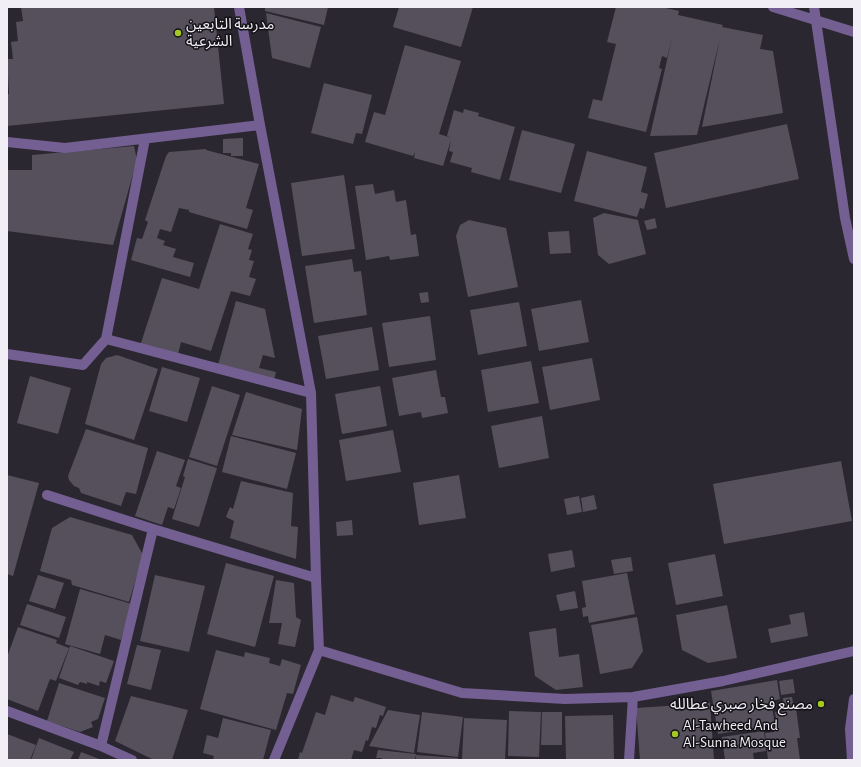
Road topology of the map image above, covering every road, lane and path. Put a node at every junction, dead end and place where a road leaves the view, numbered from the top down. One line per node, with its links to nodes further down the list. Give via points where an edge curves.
1 (239, 7): 6 (street)
2 (774, 7): 4 (street)
3 (814, 7): 4 (street)
4 (816, 21): 5 (street); 9 (street, via 845,218)
5 (854, 32)
6 (260, 125): 7 (street); 12 (street)
7 (146, 139): 8 (street, via 65,148); 10 (street)
8 (7, 142)
9 (854, 259)
10 (106, 339): 11 (street, via 83,365); 12 (street)
11 (7, 354)
12 (311, 393): 15 (street)
13 (48, 495): 14 (street)
14 (153, 529): 15 (street); 21 (street)
15 (316, 578): 16 (street)
16 (320, 650): 18 (street, via 462,693 565,700); 23 (street)
17 (854, 651): 18 (street, via 723,681)
18 (633, 697): 24 (street)
19 (854, 699): 25 (street, via 850,729)
20 (7, 711): 21 (street)
21 (101, 746): 22 (street)
22 (132, 760)
23 (274, 760)
24 (629, 760)
25 (852, 760)

